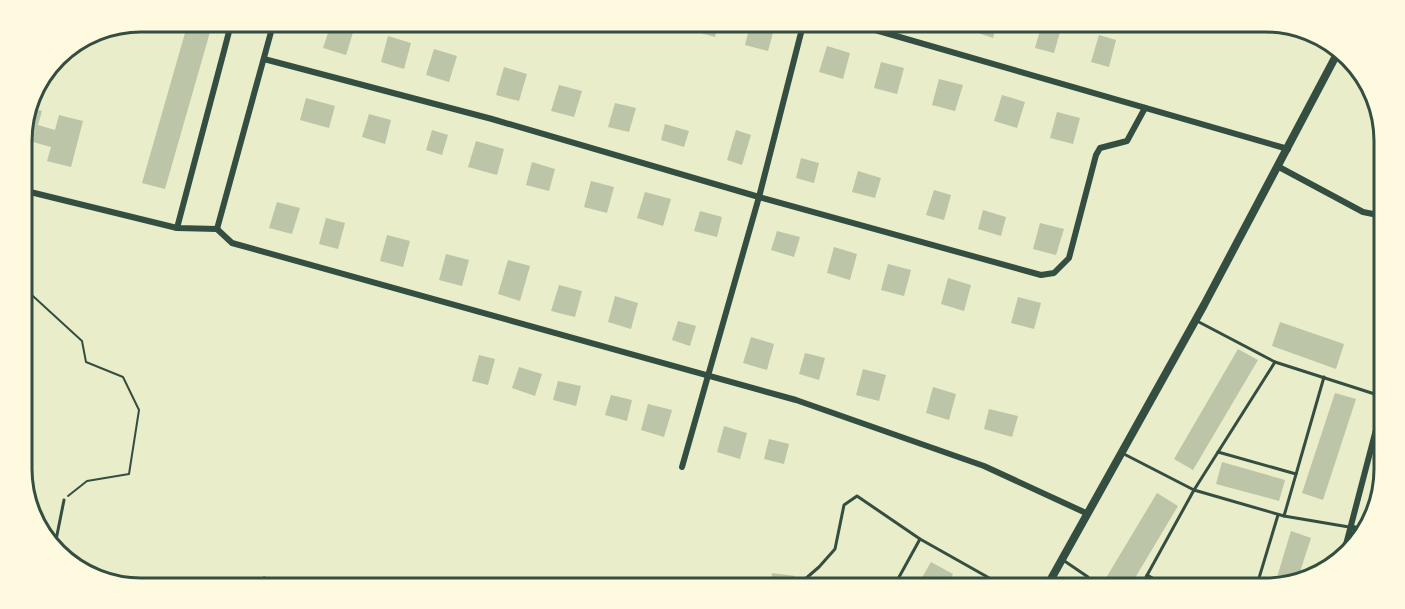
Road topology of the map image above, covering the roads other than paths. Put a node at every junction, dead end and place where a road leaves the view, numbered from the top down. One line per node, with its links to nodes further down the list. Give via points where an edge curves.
1 (229, 32): 13 (street)
2 (271, 32): 6 (street)
3 (801, 32): 11 (street)
4 (882, 32): 7 (street)
5 (1335, 57): 8 (main road)
6 (264, 59): 11 (street, via 492,119); 14 (street)
7 (1145, 108): 8 (street); 11 (street, via 1127,141 1100,148 1096,155 1070,258 1054,273 1041,275)
8 (1288, 150): 9 (main road)
9 (1279, 167): 12 (street); 15 (main road)
10 (32, 192): 13 (street)
11 (759, 197): 17 (street)
12 (1374, 214)
13 (177, 228): 14 (street)
14 (217, 229): 17 (street, via 232,243)
15 (1195, 321): 16 (lane); 22 (main road)
16 (1275, 362): 18 (lane); 21 (lane)
17 (709, 376): 23 (street); 27 (street, via 796,400 973,462)
18 (1324, 377): 19 (lane); 24 (lane)
19 (1374, 394)
20 (1374, 437): 30 (street)
21 (1218, 452): 24 (lane); 25 (lane)
22 (1120, 453): 25 (lane); 27 (main road)
23 (682, 467)
24 (1296, 474): 29 (lane)
25 (1194, 490): 28 (lane); 36 (lane)
26 (64, 500): 33 (lane)
27 (1086, 513): 35 (main road)
28 (1278, 514): 29 (lane); 43 (lane)
29 (1284, 516): 30 (lane)
30 (1351, 527): 31 (street); 32 (street)
31 (1355, 529)
32 (1348, 537)
33 (56, 538)
34 (920, 539): 37 (lane, via 857,496 844,505 835,549); 38 (lane); 39 (lane)
35 (1061, 559): 40 (main road); 41 (lane)
36 (1147, 575): 42 (lane)
37 (807, 577)
38 (899, 577)
39 (988, 577)
40 (1052, 577)
41 (1088, 577)
42 (1151, 577)
43 (1259, 577)

